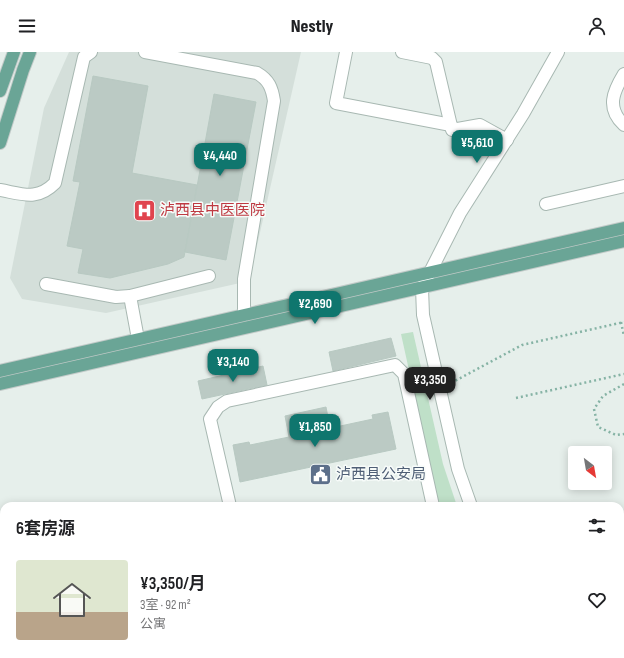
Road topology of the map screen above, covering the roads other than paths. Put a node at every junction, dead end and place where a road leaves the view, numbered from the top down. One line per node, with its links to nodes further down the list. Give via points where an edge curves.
1 (14, 52): 9 (main road)
2 (30, 52): 13 (main road)
3 (91, 52): 15 (street, via 84,57 55,183 48,191 32,195)
4 (146, 52): 24 (street, via 257,74 267,80 272,90 274,101 244,279)
5 (346, 52): 10 (street, via 336,103)
6 (402, 52): 10 (street, via 432,58 436,62)
7 (558, 52): 12 (street)
8 (624, 74): 11 (street, via 613,96 615,114)
9 (0, 91)
10 (451, 125): 12 (street, via 452,130 480,124)
11 (624, 125)
12 (507, 140): 19 (street, via 460,213)
13 (0, 143)
14 (624, 186): 16 (street)
15 (0, 190)
16 (546, 204)
17 (624, 228): 19 (main road)
18 (624, 241): 22 (main road)
19 (429, 273): 22 (street); 24 (main road)
20 (209, 276): 23 (street)
21 (46, 284): 23 (street, via 116,298)
22 (422, 288): 27 (main road); 30 (street, via 423,315 458,469)
23 (130, 296): 25 (street)
24 (244, 315): 25 (main road)
25 (138, 339): 26 (main road)
26 (0, 371)
27 (0, 384)
28 (229, 502): 29 (street, via 210,419 218,407 227,401 395,365 404,374)
29 (432, 502)
30 (470, 502)

